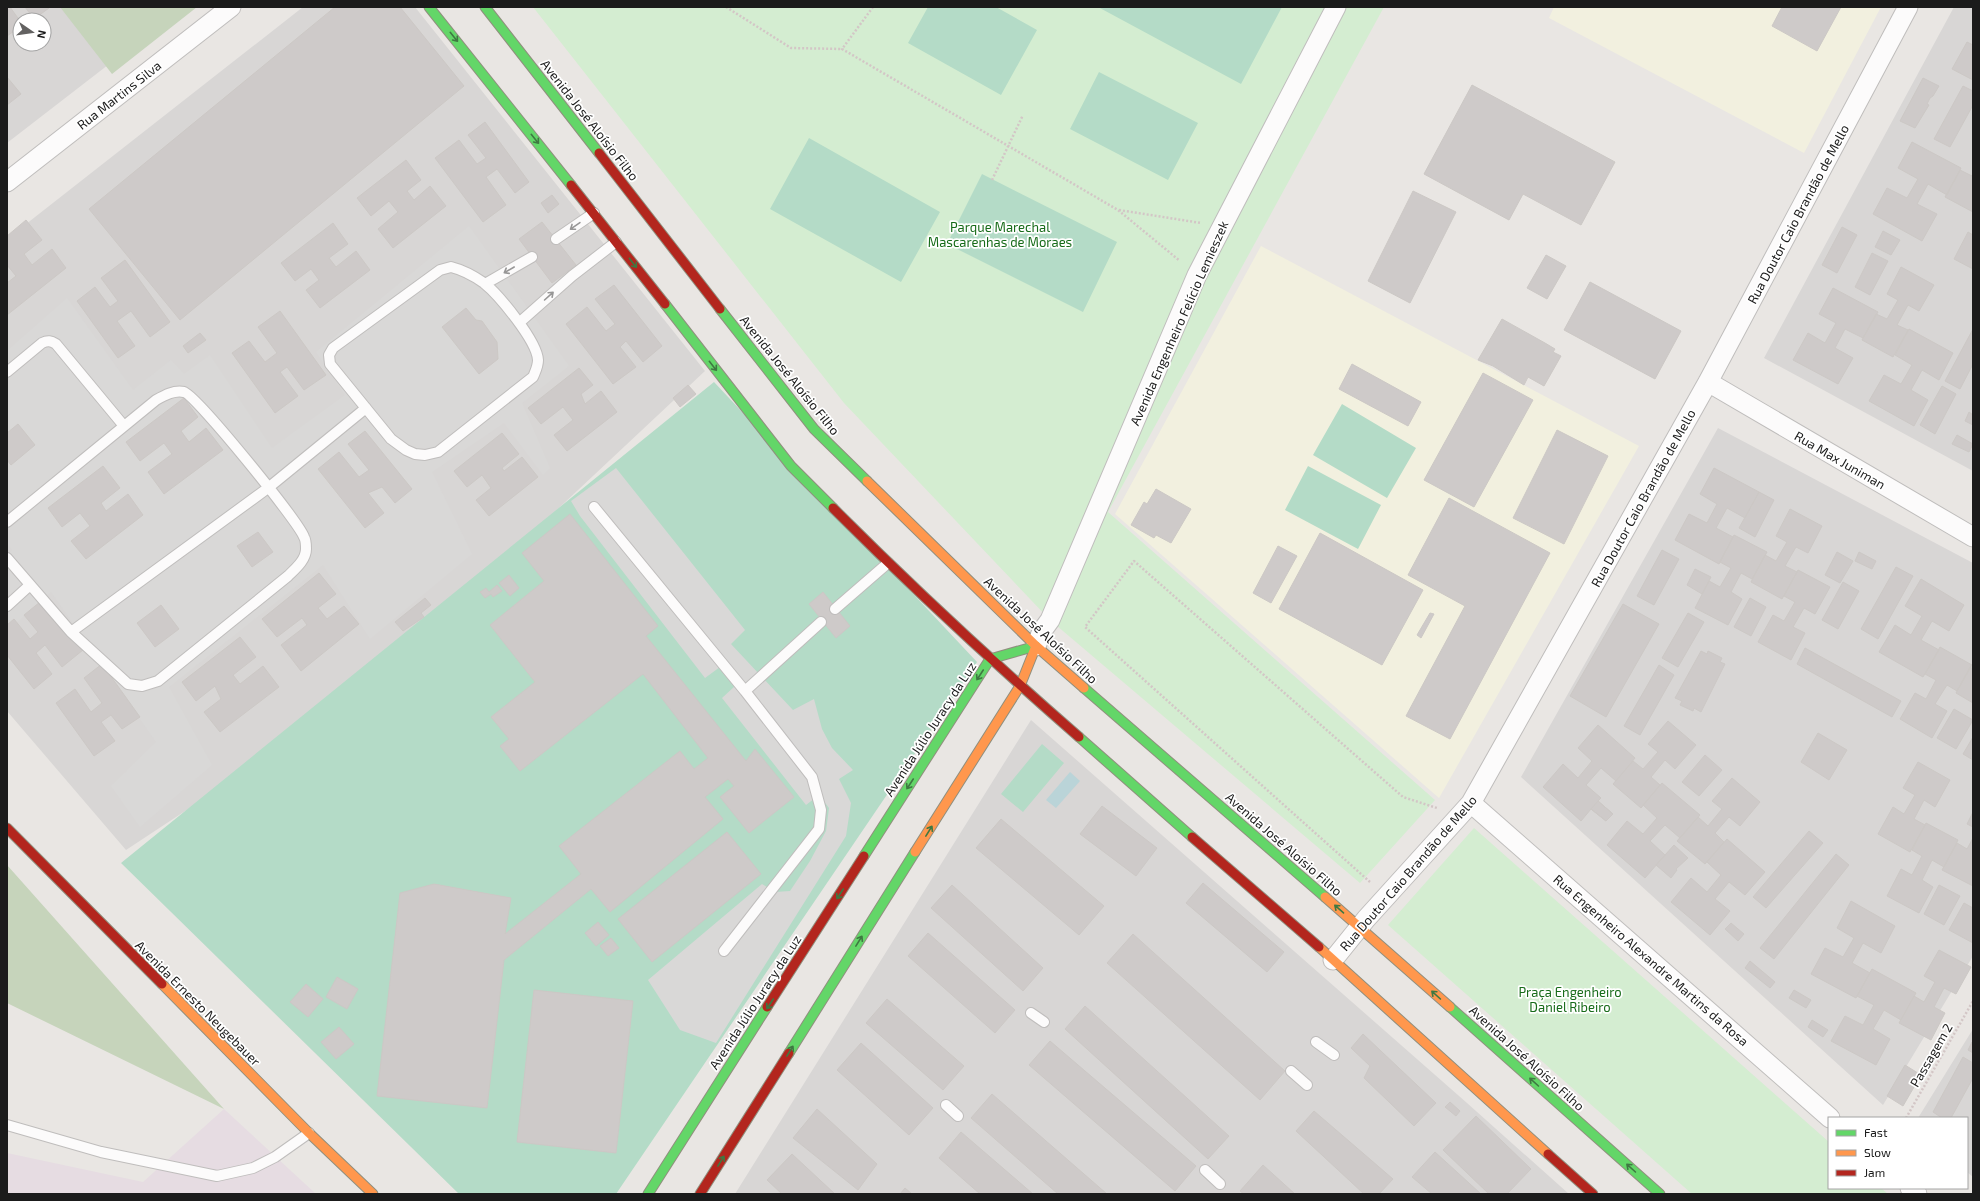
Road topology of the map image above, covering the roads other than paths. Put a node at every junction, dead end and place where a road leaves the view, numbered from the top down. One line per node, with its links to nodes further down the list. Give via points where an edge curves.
1 (231, 7): 6 (street, Rua Martins Silva)
2 (429, 7): 7 (street, one-way to 7)
3 (485, 7): 28 (street, Avenida José Aloísio Filho, via 814,429)
4 (1336, 7): 28 (street, Avenida Engenheiro Felício Lemieszek, via 1197,276 1050,620)
5 (1908, 7): 14 (street, Rua Doutor Caio Brandão de Mello)
6 (7, 182)
7 (594, 213): 8 (lane, one-way to 8); 9 (street)
8 (556, 239)
9 (616, 242): 12 (lane, one-way to 9, via 572,276); 22 (street, one-way to 22, via 791,466)
10 (532, 257): 11 (lane, one-way to 11)
11 (485, 284): 12 (lane); 15 (lane, via 462,270 451,267 440,270 333,348 329,355 330,364)
12 (520, 322): 15 (lane, via 536,350 537,368 533,377 438,452 425,455 406,450 391,439)
13 (7, 372): 16 (lane, via 42,343 52,341)
14 (1708, 382): 20 (street, Rua Max Juniman); 32 (street, Rua Doutor Caio Brandão de Mello)
15 (366, 408): 17 (lane)
16 (124, 426): 17 (lane, via 170,392 185,392 200,404); 19 (lane)
17 (268, 488): 27 (lane); 27 (lane, via 304,537 306,550 302,561 288,576 158,681 142,686 128,684)
18 (594, 507): 31 (lane)
19 (7, 522)
20 (1973, 537)
21 (7, 558): 23 (lane)
22 (888, 563): 25 (lane); 29 (street)
23 (30, 585): 24 (lane); 27 (lane)
24 (7, 606)
25 (835, 609)
26 (821, 622): 31 (lane)
27 (71, 632)
28 (1036, 646): 29 (street, Avenida Júlio Juracy da Luz); 30 (street); 34 (street, Avenida José Aloísio Filho, one-way to 28)
29 (990, 659): 30 (street); 51 (street, Avenida Júlio Juracy da Luz, one-way to 51)
30 (1020, 686): 36 (street); 52 (street, one-way to 30)
31 (745, 691): 35 (lane, via 812,777 821,810 819,829)
32 (1466, 809): 34 (street, Rua Doutor Caio Brandão de Mello); 45 (street, Rua Engenheiro Alexandre Martins da Rosa)
33 (7, 828): 47 (street, Avenida Ernesto Neugebauer)
34 (1360, 927): 36 (street, Rua Doutor Caio Brandão de Mello); 54 (street, Avenida José Aloísio Filho, one-way to 34)
35 (724, 951)
36 (1334, 960): 53 (street)
37 (1031, 1013): 38 (lane)
38 (1044, 1022)
39 (1316, 1042): 40 (lane)
40 (1334, 1055)
41 (1291, 1070): 42 (lane)
42 (1307, 1085)
43 (946, 1105): 44 (lane)
44 (958, 1116)
45 (1829, 1117)
46 (7, 1125): 47 (lane, via 102,1152 216,1176 253,1168 275,1157)
47 (309, 1133): 50 (street, Avenida Ernesto Neugebauer)
48 (1205, 1170): 49 (lane)
49 (1220, 1184)
50 (373, 1194)
51 (648, 1194)
52 (700, 1194)
53 (1593, 1194)
54 (1660, 1194)

